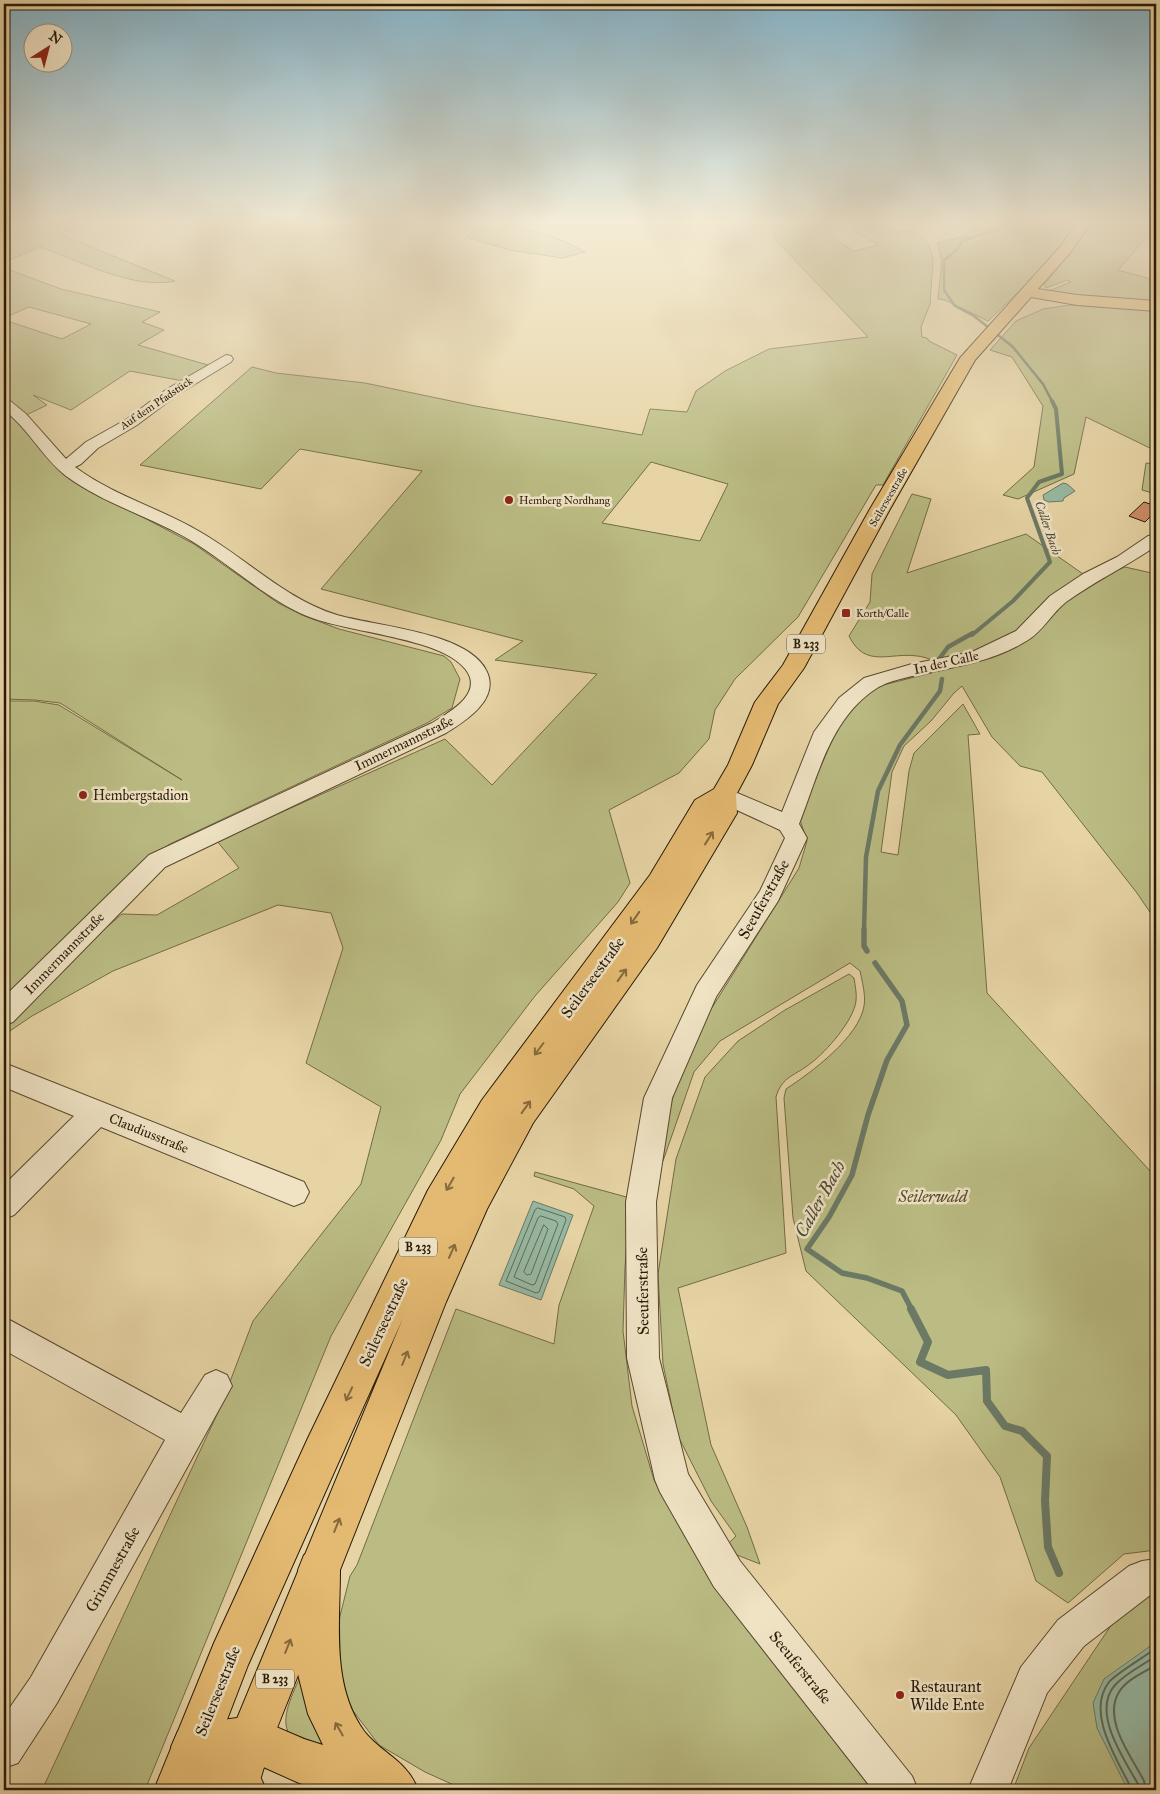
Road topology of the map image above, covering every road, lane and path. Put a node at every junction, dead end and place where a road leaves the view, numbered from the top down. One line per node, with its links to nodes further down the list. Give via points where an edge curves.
1 (1015, 305): 5 (main road, Seilerseestraße / B 233)
2 (1041, 305): 5 (main road)
3 (1139, 305): 4 (main road)
4 (1156, 306)
5 (1007, 313): 10 (main road, Seilerseestraße / B 233, via 955,378 793,668 767,702)
6 (226, 359): 8 (street, Auf dem Pfadstück, via 92,445 75,461)
7 (4, 403): 8 (street, Immermannstraße, via 34,429)
8 (64, 465): 12 (street, Immermannstraße, via 93,487 200,539 300,606 352,625 452,649 476,668 481,679 479,692 466,712 439,728 157,862)
9 (1154, 540): 11 (street, In der Calle, via 1057,600 1023,634 977,657 912,670 871,683 846,703 824,732)
10 (723, 795): 11 (street); 20 (main road, Seilerseestraße / B 233, one-way to 10, via 475,1198 522,1113 647,940 724,813); 23 (main road, Seilerseestraße / B 233, one-way to 23, via 704,806 660,882 493,1110 440,1200 318,1461)
11 (788, 824): 28 (street, Seeuferstraße, via 796,838 770,895 706,992 658,1098 641,1202 643,1358 672,1480 727,1574)
12 (4, 1014)
13 (4, 1075): 14 (street, Claudiusstraße)
14 (97, 1112): 15 (street, Claudiusstraße); 16 (street)
15 (294, 1192)
16 (4, 1205)
17 (4, 1333): 19 (street)
18 (216, 1386): 19 (street, Grimmestraße)
19 (186, 1434): 24 (street, Grimmestraße, via 44,1690)
20 (319, 1570): 22 (main road, Seilerseestraße / B 233, one-way to 20); 27 (main road, one-way to 20, via 349,1748 330,1714 319,1670)
21 (1156, 1577): 29 (street, via 1142,1579 1071,1633 1034,1680)
22 (252, 1738): 23 (main road); 25 (main road, Seilerseestraße / B 233); 27 (main road, via 299,1760)
23 (194, 1747): 25 (main road); 26 (main road, Seilerseestraße / B 233)
24 (4, 1749)
25 (237, 1789)
26 (177, 1790)
27 (394, 1790)
28 (898, 1790)
29 (988, 1790)

